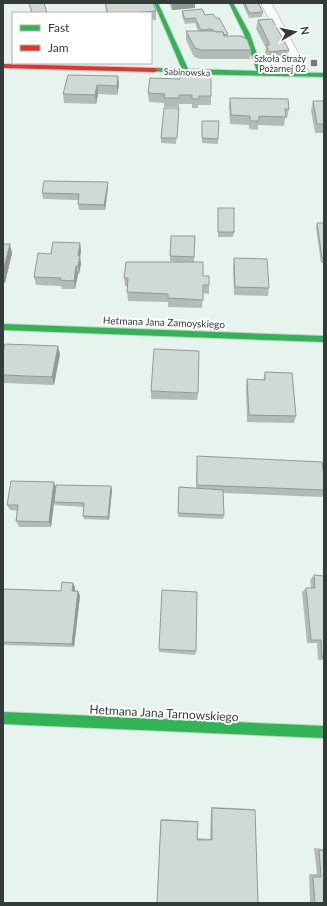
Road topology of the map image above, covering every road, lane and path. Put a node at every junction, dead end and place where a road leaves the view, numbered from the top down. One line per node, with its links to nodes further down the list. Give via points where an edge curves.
1 (156, 3): 5 (street)
2 (231, 3): 6 (street, via 247,34)
3 (266, 3): 7 (lane)
4 (3, 66): 5 (street, Sabinowska)
5 (186, 72): 6 (street, Sabinowska)
6 (261, 74): 7 (street, Sabinowska)
7 (304, 75): 8 (street, Sabinowska)
8 (324, 75)
9 (3, 326): 10 (street, Hetmana Jana Zamoyskiego)
10 (324, 339)
11 (3, 718): 12 (street, Hetmana Jana Tarnowskiego)
12 (324, 732)

